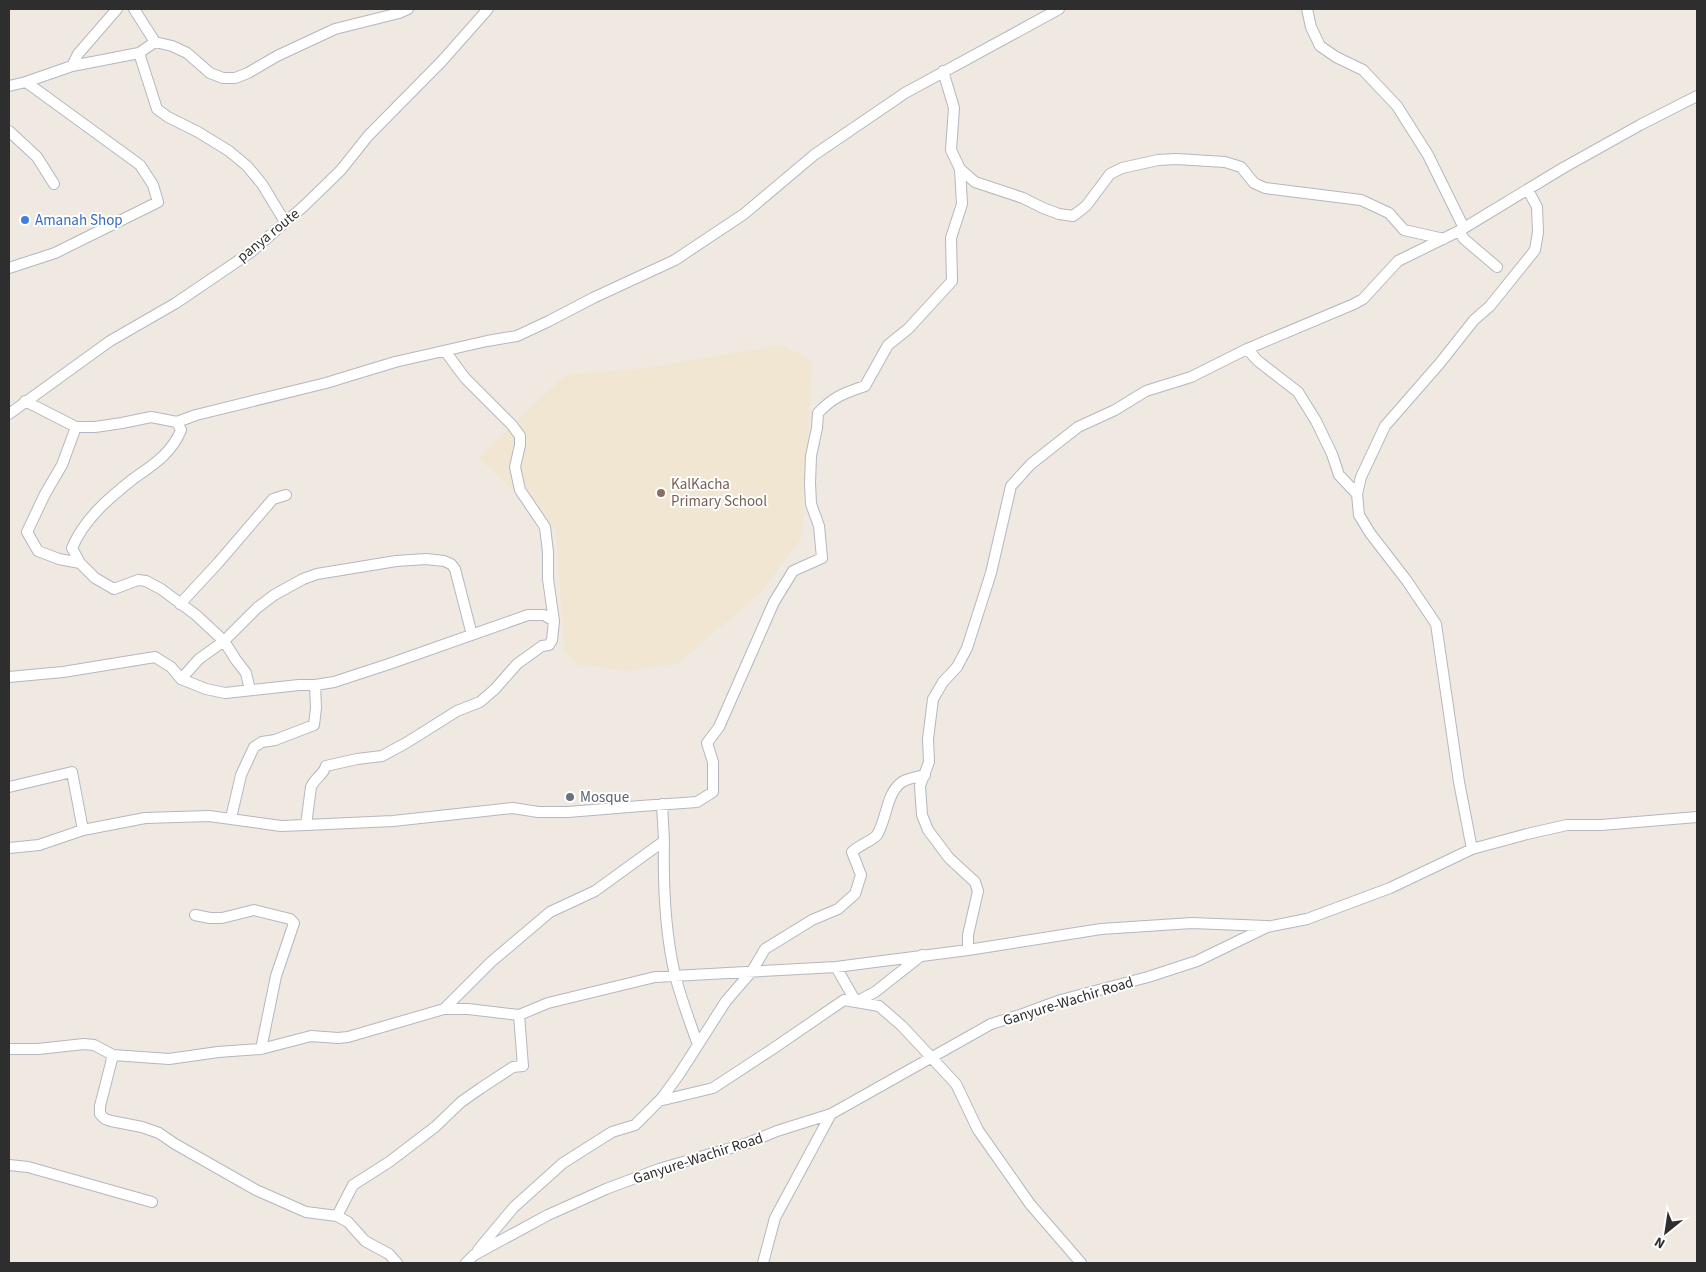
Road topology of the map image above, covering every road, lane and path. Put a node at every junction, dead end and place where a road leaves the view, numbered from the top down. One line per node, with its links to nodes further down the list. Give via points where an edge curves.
1 (117, 9): 9 (street, via 78,54)
2 (134, 9): 7 (street)
3 (408, 9): 7 (street, via 336,30 235,78 210,73 187,53)
4 (488, 9): 18 (street, panya route, via 368,136 341,170)
5 (1059, 9): 10 (street)
6 (1307, 9): 19 (street, via 1320,46 1363,70 1397,106 1428,155)
7 (155, 42): 8 (street)
8 (139, 53): 9 (street); 18 (street, via 157,109 228,151 247,166)
9 (72, 66): 11 (street)
10 (944, 71): 15 (street, via 954,108 951,150); 24 (street, via 905,93 814,155 744,214 675,260 517,336)
11 (26, 82): 12 (street); 22 (street, via 140,165 153,185 158,202 55,253)
12 (9, 86)
13 (1697, 96): 17 (street)
14 (9, 132): 16 (street, via 37,157)
15 (960, 169): 20 (street, via 975,182 1073,216 1086,206 1110,174 1122,168 1158,160 1225,162 1241,167 1254,184 1265,188 1360,200 1389,213 1404,230); 42 (street, via 962,204 951,238 952,281 908,330 888,345 865,386 840,394 818,413 810,484 822,558 793,570 774,602 719,727 708,743 714,762 713,792 697,802)
16 (54, 184)
17 (1528, 190): 19 (street); 29 (street, via 1537,207 1535,250 1385,426 1361,477)
18 (285, 222): 25 (street, panya route, via 224,271 110,341)
19 (1462, 230): 20 (street); 21 (street, via 1464,239)
20 (1444, 238): 23 (street, via 1398,261 1363,299)
21 (1497, 267)
22 (9, 268)
23 (1248, 349): 29 (street, via 1258,361 1298,392 1320,429 1339,475); 40 (street, via 1191,377 1146,391 1078,427 1031,464 1011,486 968,648 933,700 928,738 929,762)
24 (444, 351): 27 (street); 33 (street, via 520,436 515,467 520,490 545,527)
25 (25, 402): 26 (street, panya route); 28 (street)
26 (9, 414)
27 (177, 422): 28 (street, via 151,417); 31 (street, via 181,430 165,455 84,525 72,548)
28 (76, 427): 31 (street, via 62,465 28,532 38,552)
29 (1357, 494): 49 (street, via 1358,515 1436,624)
30 (286, 495): 32 (street, via 272,499)
31 (80, 562): 32 (street, via 95,578 114,589 138,580 146,581)
32 (180, 604): 35 (street)
33 (554, 621): 34 (street, via 544,615 528,615); 45 (street, via 549,645 542,646 517,664 480,702 457,711 382,756 326,766 311,787)
34 (472, 635): 35 (street, via 455,569 444,561 426,559 396,561 303,579 257,608); 38 (street)
35 (224, 641): 37 (street, via 199,659); 39 (street, via 246,673)
36 (9, 677): 37 (street, via 155,657 171,667)
37 (181, 679): 39 (street, via 225,693)
38 (315, 685): 39 (street); 44 (street, via 314,725 254,747 240,774)
39 (250, 690)
40 (925, 775): 52 (street, via 920,786 922,815 928,830 949,858 975,882 978,891 968,935); 55 (street, via 898,786 878,834 852,852 861,875 855,894 838,909 812,920 765,949)
41 (9, 787): 46 (street, via 72,772)
42 (662, 804): 45 (street, via 568,812 514,808 393,821); 47 (street)
43 (1697, 817): 49 (street, Ganyure-Wachir Road, via 1568,825)
44 (231, 818): 45 (street, via 281,826); 46 (street, via 145,818)
45 (306, 825)
46 (83, 830): 48 (street, via 39,845)
47 (664, 841): 56 (street, via 663,887); 58 (street, via 595,891 550,912 491,962)
48 (9, 848)
49 (1472, 849): 51 (street, Ganyure-Wachir Road, via 1390,888 1307,919)
50 (195, 915): 62 (street, via 222,918 254,910 294,923 276,976)
51 (1267, 926): 52 (street, via 1192,923 1101,929); 64 (street, Ganyure-Wachir Road, via 1197,961 1060,1000 991,1024)
52 (968, 950): 53 (street)
53 (924, 954): 54 (street); 57 (street, via 875,992)
54 (836, 966): 55 (street); 57 (street)
55 (752, 972): 56 (street); 60 (street, via 726,1002)
56 (675, 975): 59 (street, via 548,1003); 60 (street)
57 (856, 1002): 64 (street, via 879,1006); 65 (street, via 844,1000 712,1088)
58 (444, 1009): 59 (street); 62 (street, via 348,1038 311,1036)
59 (519, 1015): 69 (street, via 523,1066 512,1067 481,1088 389,1162 353,1185)
60 (698, 1045): 65 (street)
61 (9, 1049): 63 (street, via 84,1044 94,1045)
62 (261, 1049): 63 (street, via 169,1059)
63 (113, 1055): 69 (street, via 100,1106 103,1118 159,1133 256,1190 306,1212)
64 (931, 1057): 66 (street, Ganyure-Wachir Road); 74 (street, via 956,1084 978,1130 1030,1204)
65 (659, 1101): 70 (street, via 636,1125 612,1132 563,1163 514,1206)
66 (831, 1114): 70 (street, Ganyure-Wachir Road, via 606,1188); 73 (street, via 775,1218)
67 (9, 1165): 68 (street, via 28,1167)
68 (152, 1202)
69 (336, 1216): 71 (street, via 348,1222)
70 (474, 1255): 72 (street, Ganyure-Wachir Road)
71 (397, 1263)
72 (466, 1263)
73 (762, 1263)
74 (1081, 1263)

